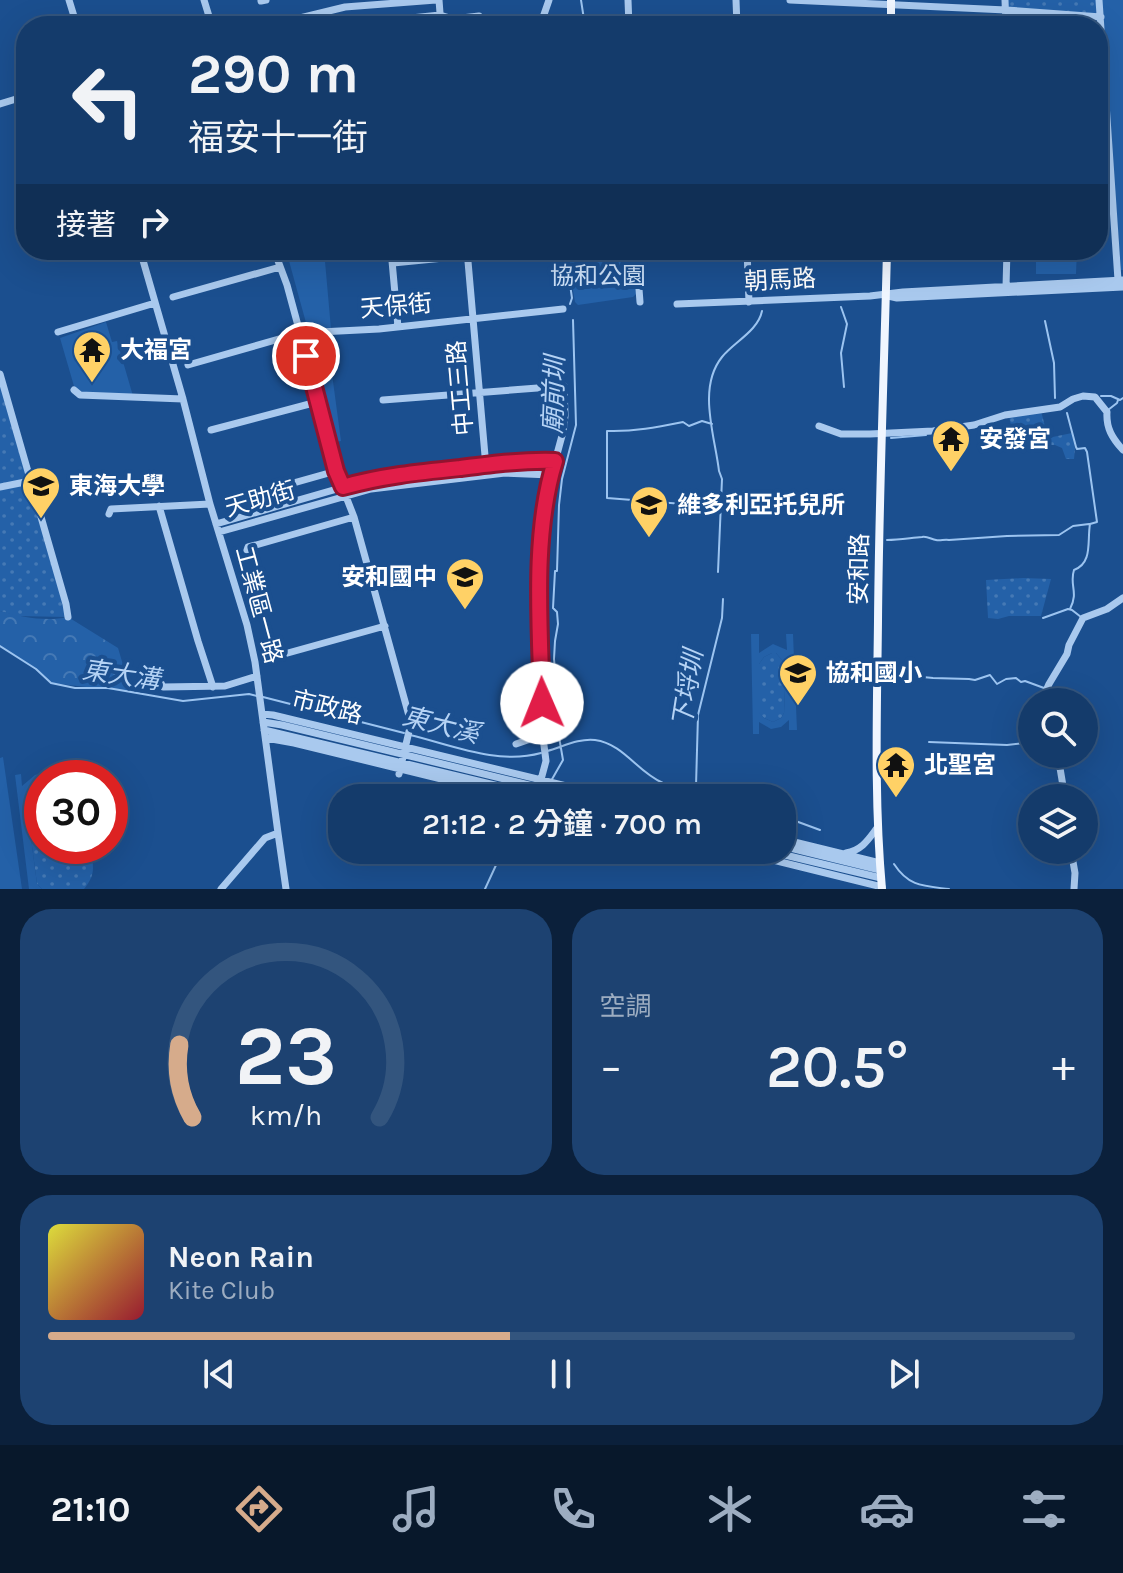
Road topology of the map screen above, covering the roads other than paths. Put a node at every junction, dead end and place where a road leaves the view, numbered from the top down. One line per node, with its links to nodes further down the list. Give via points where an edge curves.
1 (437, 0): 6 (street); 7 (street, via 345,7)
2 (790, 0): 4 (street)
3 (1005, 0): 5 (street)
4 (891, 3): 5 (street)
5 (1006, 10): 10 (street); 11 (street)
6 (440, 15): 8 (street); 9 (street)
7 (308, 16)
8 (430, 16)
9 (443, 16)
10 (1006, 16)
11 (1087, 16)
12 (1108, 156): 24 (street)
13 (143, 260): 30 (street, 工業區一路)
14 (278, 260): 23 (street)
15 (393, 260): 22 (street)
16 (413, 260): 22 (street)
17 (468, 260): 33 (street, 中工三路)
18 (637, 260): 28 (street)
19 (747, 260): 29 (street)
20 (887, 260): 26 (main road, 安和路)
21 (1007, 260): 25 (street)
22 (393, 263): 34 (street)
23 (280, 267): 27 (street); 36 (street)
24 (1122, 281): 25 (street, 朝馬路); 26 (street, 朝馬路)
25 (1006, 287): 26 (street, 朝馬路)
26 (886, 295): 29 (street, 朝馬路); 46 (main road, 安和路)
27 (173, 297)
28 (640, 302)
29 (749, 302): 31 (street, 朝馬路)
30 (155, 303): 35 (street); 41 (street, 工業區一路)
31 (677, 304)
32 (563, 309): 33 (street, 天保街)
33 (474, 319): 34 (street, 天保街); 40 (street, 中工三路)
34 (398, 327): 36 (street, 天保街)
35 (58, 332)
36 (300, 333): 37 (street, 天保街); 43 (street)
37 (188, 365)
38 (0, 374): 53 (street)
39 (74, 390): 41 (street, via 80,395)
40 (480, 392): 42 (street); 48 (street, via 564,386 565,416); 49 (street, 中工三路)
41 (183, 399): 58 (street, 工業區一路)
42 (383, 400)
43 (317, 402): 45 (street); 50 (street)
44 (819, 426): 46 (street, via 841,434)
45 (211, 430)
46 (882, 433): 47 (street, via 974,425 1093,396 1107,412 1107,427); 79 (main road, 安和路)
47 (1123, 450)
48 (555, 461): 49 (street, 天助街); 52 (street)
49 (486, 465): 51 (street, 中工三路); 55 (street, 天助街, via 375,478)
50 (336, 471): 55 (street); 57 (street)
51 (487, 475): 52 (street, 天助街); 56 (street, 天助街)
52 (551, 475): 73 (street, via 539,567)
53 (30, 481): 54 (street); 65 (street)
54 (0, 487)
55 (343, 487): 56 (street); 62 (street, 天助街)
56 (346, 496): 61 (street); 62 (street, 天助街)
57 (230, 501)
58 (210, 504): 59 (street); 62 (street, 工業區一路)
59 (159, 506): 60 (street, via 111,509); 70 (street)
60 (109, 514)
61 (354, 517): 63 (street); 66 (street)
62 (218, 528): 69 (street, 工業區一路)
63 (247, 550)
64 (1123, 598): 71 (street, via 1083,618)
65 (68, 617)
66 (385, 626): 67 (street); 75 (street, via 411,723)
67 (277, 656)
68 (159, 679): 70 (street, via 163,687)
69 (257, 679): 70 (street); 72 (street, 工業區一路)
70 (213, 687)
71 (1047, 688)
72 (263, 722): 75 (street, 市政路); 75 (street, 市政路, via 277,739); 80 (street)
73 (542, 738): 74 (street); 78 (street, via 545,758)
74 (516, 744)
75 (402, 762): 76 (street, 市政路); 77 (street, 市政路)
76 (474, 784)
77 (509, 784)
78 (539, 784)
79 (877, 828): 83 (street, via 860,848); 87 (main road, 安和路)
80 (278, 833): 88 (street, via 265,838); 89 (street)
81 (796, 843): 83 (street)
82 (796, 850): 87 (street)
83 (840, 854): 87 (street)
84 (796, 857): 87 (street)
85 (796, 862): 87 (street)
86 (1073, 864): 90 (street)
87 (881, 877)
88 (221, 889)
89 (286, 889)
90 (1074, 889)

